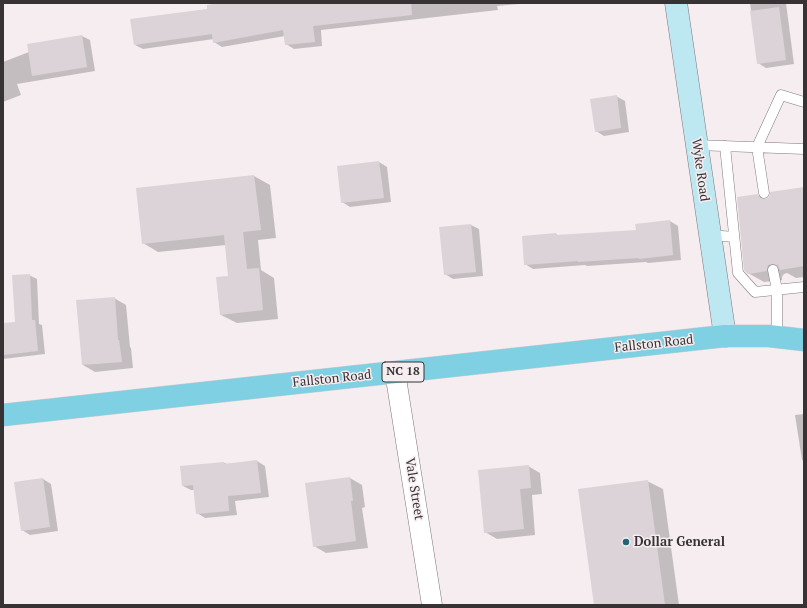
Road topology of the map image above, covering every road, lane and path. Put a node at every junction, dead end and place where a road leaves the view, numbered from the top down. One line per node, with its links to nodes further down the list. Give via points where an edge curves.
1 (676, 3): 3 (main road, Wyke Road)
2 (804, 102): 5 (lane, via 782,95)
3 (696, 145): 4 (lane); 8 (main road, Wyke Road)
4 (725, 146): 5 (lane); 9 (lane)
5 (757, 147): 6 (lane); 7 (lane)
6 (804, 149)
7 (764, 193)
8 (710, 235): 9 (lane); 13 (main road, Wyke Road)
9 (734, 237): 12 (lane, via 738,273 756,292)
10 (774, 270): 12 (lane)
11 (804, 287): 12 (lane)
12 (777, 290): 14 (lane)
13 (725, 336): 14 (main road, Fallston Road / NC 18); 16 (main road, Fallston Road / NC 18)
14 (777, 337): 15 (main road, Fallston Road / NC 18)
15 (804, 340)
16 (395, 372): 17 (main road, Fallston Road / NC 18); 18 (street, Vale Street)
17 (3, 415)
18 (432, 605)

